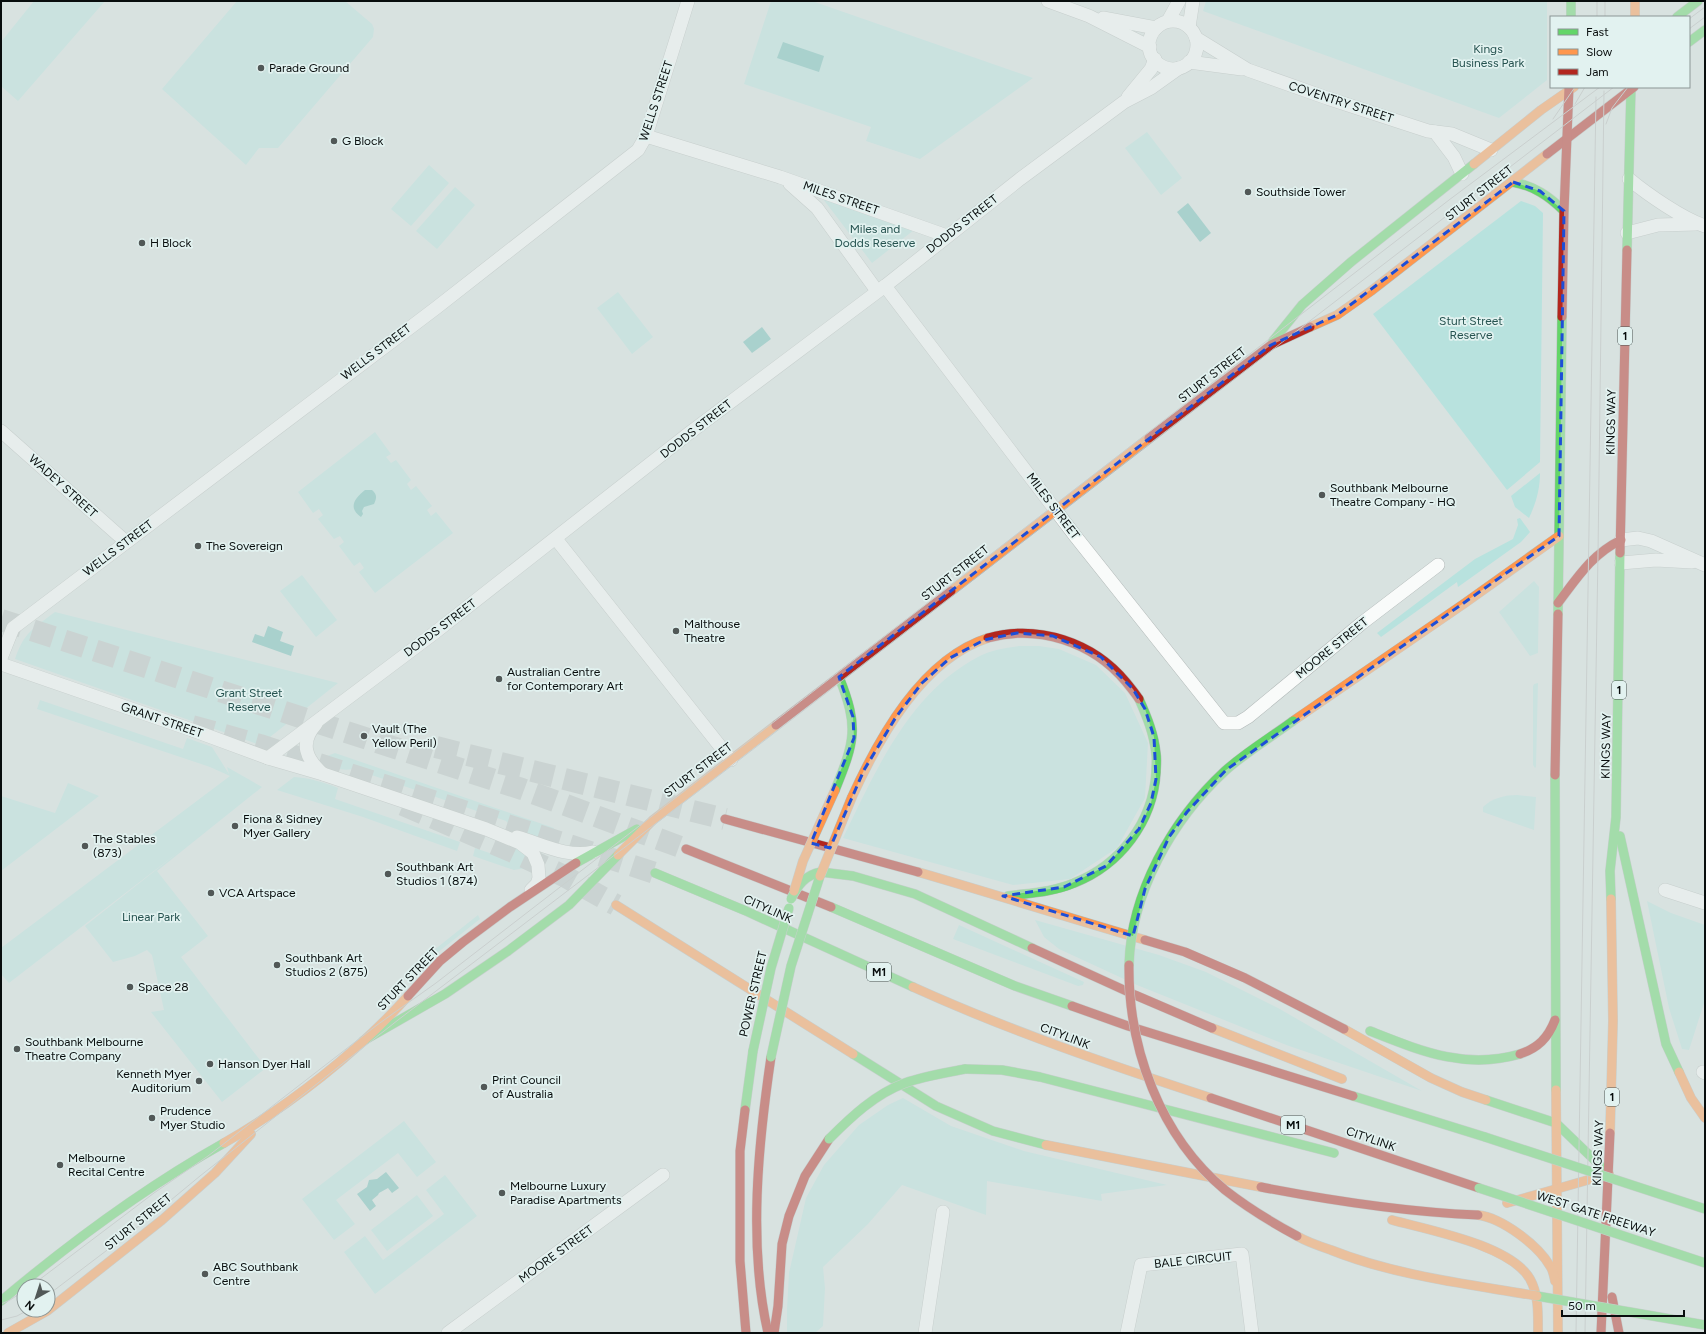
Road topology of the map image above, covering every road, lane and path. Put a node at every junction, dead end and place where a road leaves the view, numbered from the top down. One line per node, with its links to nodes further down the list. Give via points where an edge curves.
1 (688, 1): 26 (street, WELLS STREET)
2 (1048, 1): 8 (street)
3 (1179, 1): 12 (street)
4 (1193, 1): 13 (street)
5 (1571, 1): 9 (main road)
6 (1635, 1): 10 (main road)
7 (1698, 1): 11 (main road)
8 (1089, 16): 14 (street); 18 (street)
9 (1571, 16)
10 (1635, 16)
11 (1678, 16)
12 (1168, 21): 13 (street); 14 (street)
13 (1189, 27): 16 (street)
14 (1156, 28): 18 (street, via 1152,34)
15 (1705, 30): 17 (main road)
16 (1196, 38): 20 (street, via 1196,52); 21 (street, COVENTRY STREET)
17 (1690, 41)
18 (1150, 47): 19 (street)
19 (1155, 60): 20 (street, via 1166,67); 24 (street, DODDS STREET)
20 (1184, 65): 21 (street, COVENTRY STREET); 24 (street, DODDS STREET, via 1151,88)
21 (1248, 70): 25 (street, COVENTRY STREET)
22 (1571, 88): 27 (main road); 28 (main road, STURT STREET)
23 (1632, 88): 27 (main road, STURT STREET); 31 (main road, KINGS WAY / 1)
24 (1124, 102): 36 (street, DODDS STREET)
25 (1435, 132): 28 (street, COVENTRY STREET, via 1452,134); 29 (street, via 1454,157)
26 (646, 136): 30 (street, MILES STREET); 44 (street, WELLS STREET, via 641,147 632,156 436,308)
27 (1566, 141): 32 (main road, STURT STREET); 33 (main road)
28 (1491, 150): 29 (main road, STURT STREET)
29 (1462, 174): 38 (main road, STURT STREET, via 1351,262 1302,305)
30 (780, 177): 36 (street, MILES STREET); 37 (street, MILES STREET, via 817,208)
31 (1629, 179): 34 (street, via 1650,195); 35 (main road, KINGS WAY / 1)
32 (1513, 182): 33 (main road, via 1540,190); 38 (main road, STURT STREET, via 1337,315)
33 (1564, 211): 41 (main road)
34 (1702, 225): 35 (street, via 1658,225)
35 (1627, 233): 43 (main road, KINGS WAY / 1)
36 (947, 236): 37 (street, DODDS STREET)
37 (881, 288): 40 (street, MILES STREET); 42 (street, DODDS STREET, via 688,434)
38 (1271, 345): 40 (main road, STURT STREET)
39 (1, 431): 44 (street, WADEY STREET)
40 (1056, 510): 51 (main road, STURT STREET); 53 (street, MILES STREET)
41 (1559, 536): 48 (main road); 98 (main road, bridge, via 1293,721 1226,770 1204,791 1169,837 1157,860 1136,917 1128,973 1134,1028 1149,1084 1168,1122 1216,1182 1238,1201 1286,1231 1340,1254 1403,1272)
42 (556, 539): 52 (street, DODDS STREET); 55 (street)
43 (1621, 540): 45 (main road, KINGS WAY / 1); 46 (street, via 1638,538 1651,541); 48 (main road, via 1593,558)
44 (125, 542): 49 (street, WELLS STREET, via 13,628)
45 (1621, 563): 46 (street, via 1656,560); 57 (main road, KINGS WAY / 1)
46 (1700, 564)
47 (1438, 565): 53 (street, MOORE STREET, via 1362,623 1248,717 1238,723)
48 (1558, 604): 72 (main road)
49 (1, 658)
50 (1, 664): 54 (street, GRANT STREET)
51 (840, 677): 55 (main road, STURT STREET); 68 (main road, POWER STREET, bridge, via 851,709 854,738 835,790 803,861)
52 (324, 716): 54 (street, DODDS STREET); 56 (street, GRANT STREET, via 311,730 306,746 313,765)
53 (1224, 723)
54 (268, 758): 56 (street, GRANT STREET)
55 (731, 760): 59 (main road, STURT STREET)
56 (323, 774): 60 (street, GRANT STREET)
57 (1616, 817): 77 (main road, via 1661,1028 1671,1058 1691,1098); 82 (main road, KINGS WAY / 1, via 1610,871 1613,1021)
58 (724, 819): 67 (main road)
59 (653, 820): 62 (main road, STURT STREET); 73 (main road, STURT STREET, via 569,905 542,926 445,994)
60 (486, 829): 62 (street, GRANT STREET, via 573,854); 66 (street, GRANT STREET, via 520,843 533,854 538,865 539,878)
61 (686, 849): 79 (main road, CITYLINK, via 802,895 1015,986 1128,1026)
62 (595, 851): 66 (main road, STURT STREET)
63 (821, 872): 67 (main road, bridge, via 864,770 912,695 938,669 967,648 1000,636 1017,633 1037,634 1068,641 1101,657 1121,673 1145,709 1157,751 1157,767 1146,816 1117,857 1098,872 1074,884 1054,890); 68 (main road, bridge, via 806,877); 74 (main road, via 853,876 915,894 1135,995 1243,1041); 102 (main road, bridge, via 795,951 778,1022 763,1119 758,1203 762,1313)
64 (655, 873): 84 (main road, CITYLINK / M1, bridge, via 948,1003 1106,1064)
65 (1665, 890): 69 (street)
66 (527, 895): 73 (main road, STURT STREET, via 440,962)
67 (1003, 896): 71 (main road, via 1185,952)
68 (791, 899): 101 (main road, POWER STREET, bridge, via 771,968 753,1051 740,1159 740,1261)
69 (1705, 903)
70 (616, 905): 86 (main road, via 936,1106 973,1122 1047,1145)
71 (1296, 1003): 72 (main road, via 1423,1051 1466,1062 1507,1058 1532,1050 1544,1042); 78 (main road, via 1446,1085)
72 (1556, 1018): 78 (main road)
73 (363, 1041): 76 (main road, STURT STREET)
74 (1348, 1081)
75 (1384, 1096): 79 (main road)
76 (270, 1114): 95 (main road, STURT STREET, via 135,1198); 99 (main road, STURT STREET, via 215,1173 162,1220 47,1311)
77 (1705, 1118)
78 (1556, 1123): 82 (main road); 85 (main road)
79 (1484, 1137): 89 (main road, bridge)
80 (1340, 1154): 103 (main road, bridge, via 1016,1071 964,1069 916,1079 875,1098 850,1117 829,1139 808,1170 797,1193 782,1245)
81 (1370, 1162): 84 (main road)
82 (1609, 1174): 85 (main road); 93 (main road, KINGS WAY / 1)
83 (663, 1175): 100 (street, MOORE STREET)
84 (1479, 1188): 92 (main road, WEST GATE FREEWAY / M1, bridge)
85 (1556, 1190): 87 (main road); 94 (main road)
86 (1316, 1198): 91 (main road); 107 (main road, via 1487,1247 1520,1265 1535,1288)
87 (1499, 1205)
88 (1485, 1209): 91 (main road)
89 (1705, 1209)
90 (943, 1212): 104 (street)
91 (1464, 1215): 94 (main road, via 1491,1218 1525,1239 1551,1267)
92 (1705, 1263)
93 (1605, 1265): 109 (main road, KINGS WAY / 1); 110 (main road)
94 (1557, 1286): 108 (main road)
95 (13, 1291): 96 (main road); 97 (main road, STURT STREET)
96 (1, 1298)
97 (1, 1301)
98 (1705, 1325)
99 (8, 1333)
100 (448, 1333)
101 (746, 1333)
102 (768, 1333)
103 (774, 1333)
104 (925, 1333)
105 (1128, 1333): 106 (street, BALE CIRCUIT, via 1141,1266 1242,1254)
106 (1252, 1333)
107 (1538, 1333)
108 (1558, 1333)
109 (1602, 1333)
110 (1619, 1333)

